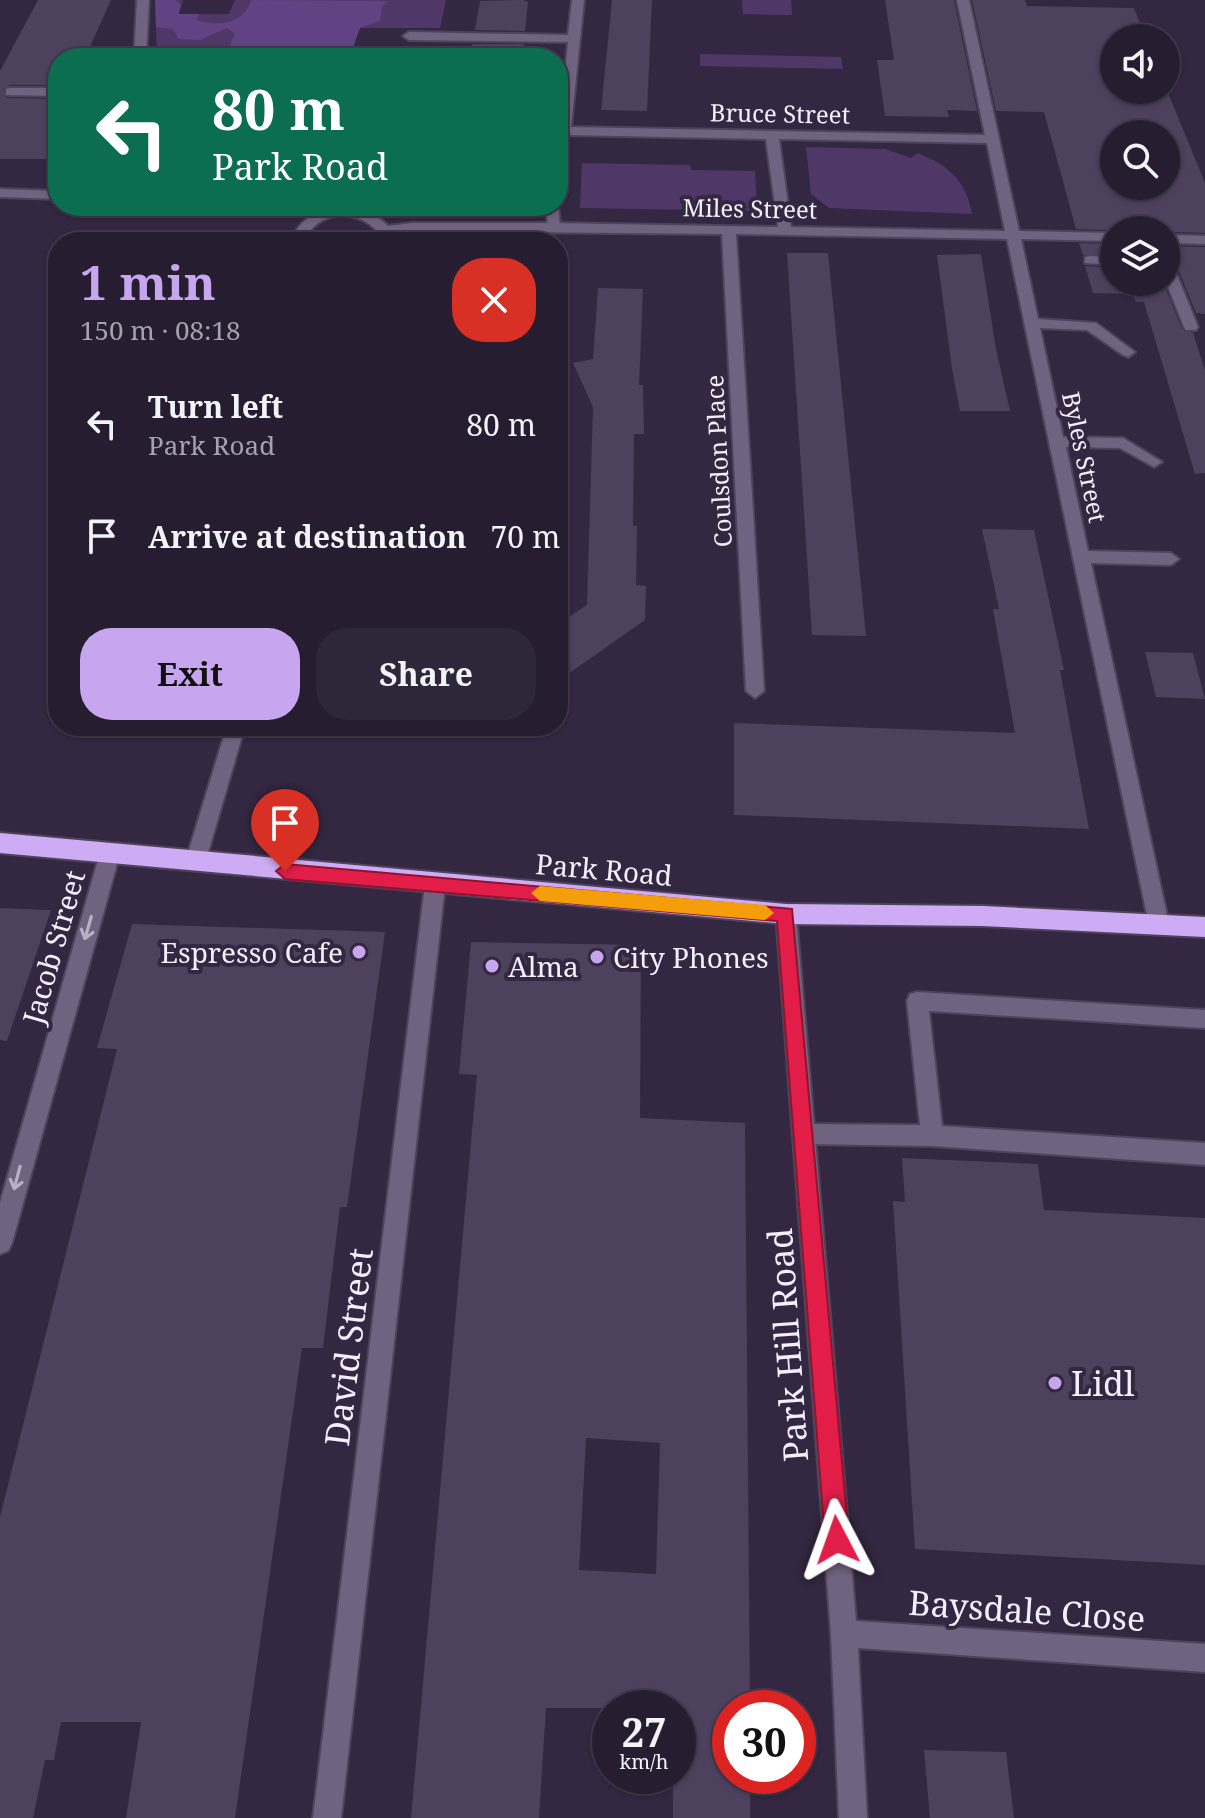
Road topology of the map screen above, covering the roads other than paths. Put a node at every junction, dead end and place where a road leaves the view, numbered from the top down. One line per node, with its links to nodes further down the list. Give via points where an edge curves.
1 (143, 0): 6 (street)
2 (578, 0): 5 (street)
3 (963, 0): 12 (street, Byles Street)
4 (409, 36): 5 (street)
5 (574, 39): 7 (street)
6 (141, 48)
7 (568, 84)
8 (10, 92): 9 (street)
9 (48, 92)
10 (772, 135): 11 (street, Bruce Street); 12 (street, Bruce Street); 20 (street)
11 (568, 136)
12 (994, 139): 24 (street, Byles Street)
13 (0, 193): 14 (street)
14 (48, 195)
15 (322, 216): 21 (street)
16 (368, 216): 22 (street, via 377,220)
17 (553, 216): 18 (street)
18 (553, 227): 19 (street, Miles Street); 23 (street, Miles Street, via 413,227)
19 (729, 229): 20 (street, Miles Street); 38 (street, Coulsdon Place)
20 (785, 230): 24 (street, Miles Street)
21 (300, 232)
22 (382, 232)
23 (398, 232)
24 (1014, 234): 25 (street, Miles Street); 31 (street, Byles Street)
25 (1100, 237)
26 (1180, 239): 27 (street)
27 (1205, 240)
28 (1084, 260): 29 (street)
29 (1100, 261)
30 (1178, 296): 32 (street)
31 (1033, 323): 33 (street, via 1091,326); 34 (street, Byles Street)
32 (1191, 327)
33 (1128, 352)
34 (1058, 442): 35 (street, via 1123,443); 36 (street, Byles Street)
35 (1154, 462)
36 (1081, 557): 37 (street); 45 (street, Byles Street)
37 (1171, 559)
38 (755, 691)
39 (233, 736): 42 (street)
40 (0, 843): 41 (highway, Park Road)
41 (110, 853): 42 (highway, Park Road); 51 (street, Jacob Street, one-way to 51)
42 (195, 863): 43 (highway, Park Road)
43 (435, 885): 44 (highway, Park Road); 54 (street, David Street)
44 (786, 914): 45 (highway, Park Road); 48 (street, Park Hill Road)
45 (1159, 925): 46 (highway, Park Road)
46 (1205, 927)
47 (1205, 1019): 49 (street, via 917,1001)
48 (805, 1134): 49 (street); 52 (street, Park Hill Road)
49 (932, 1136): 50 (street)
50 (1205, 1154)
51 (0, 1243)
52 (844, 1634): 53 (street, Baysdale Close); 55 (street, Park Hill Road)
53 (1205, 1658)
54 (327, 1818)
55 (853, 1818)

